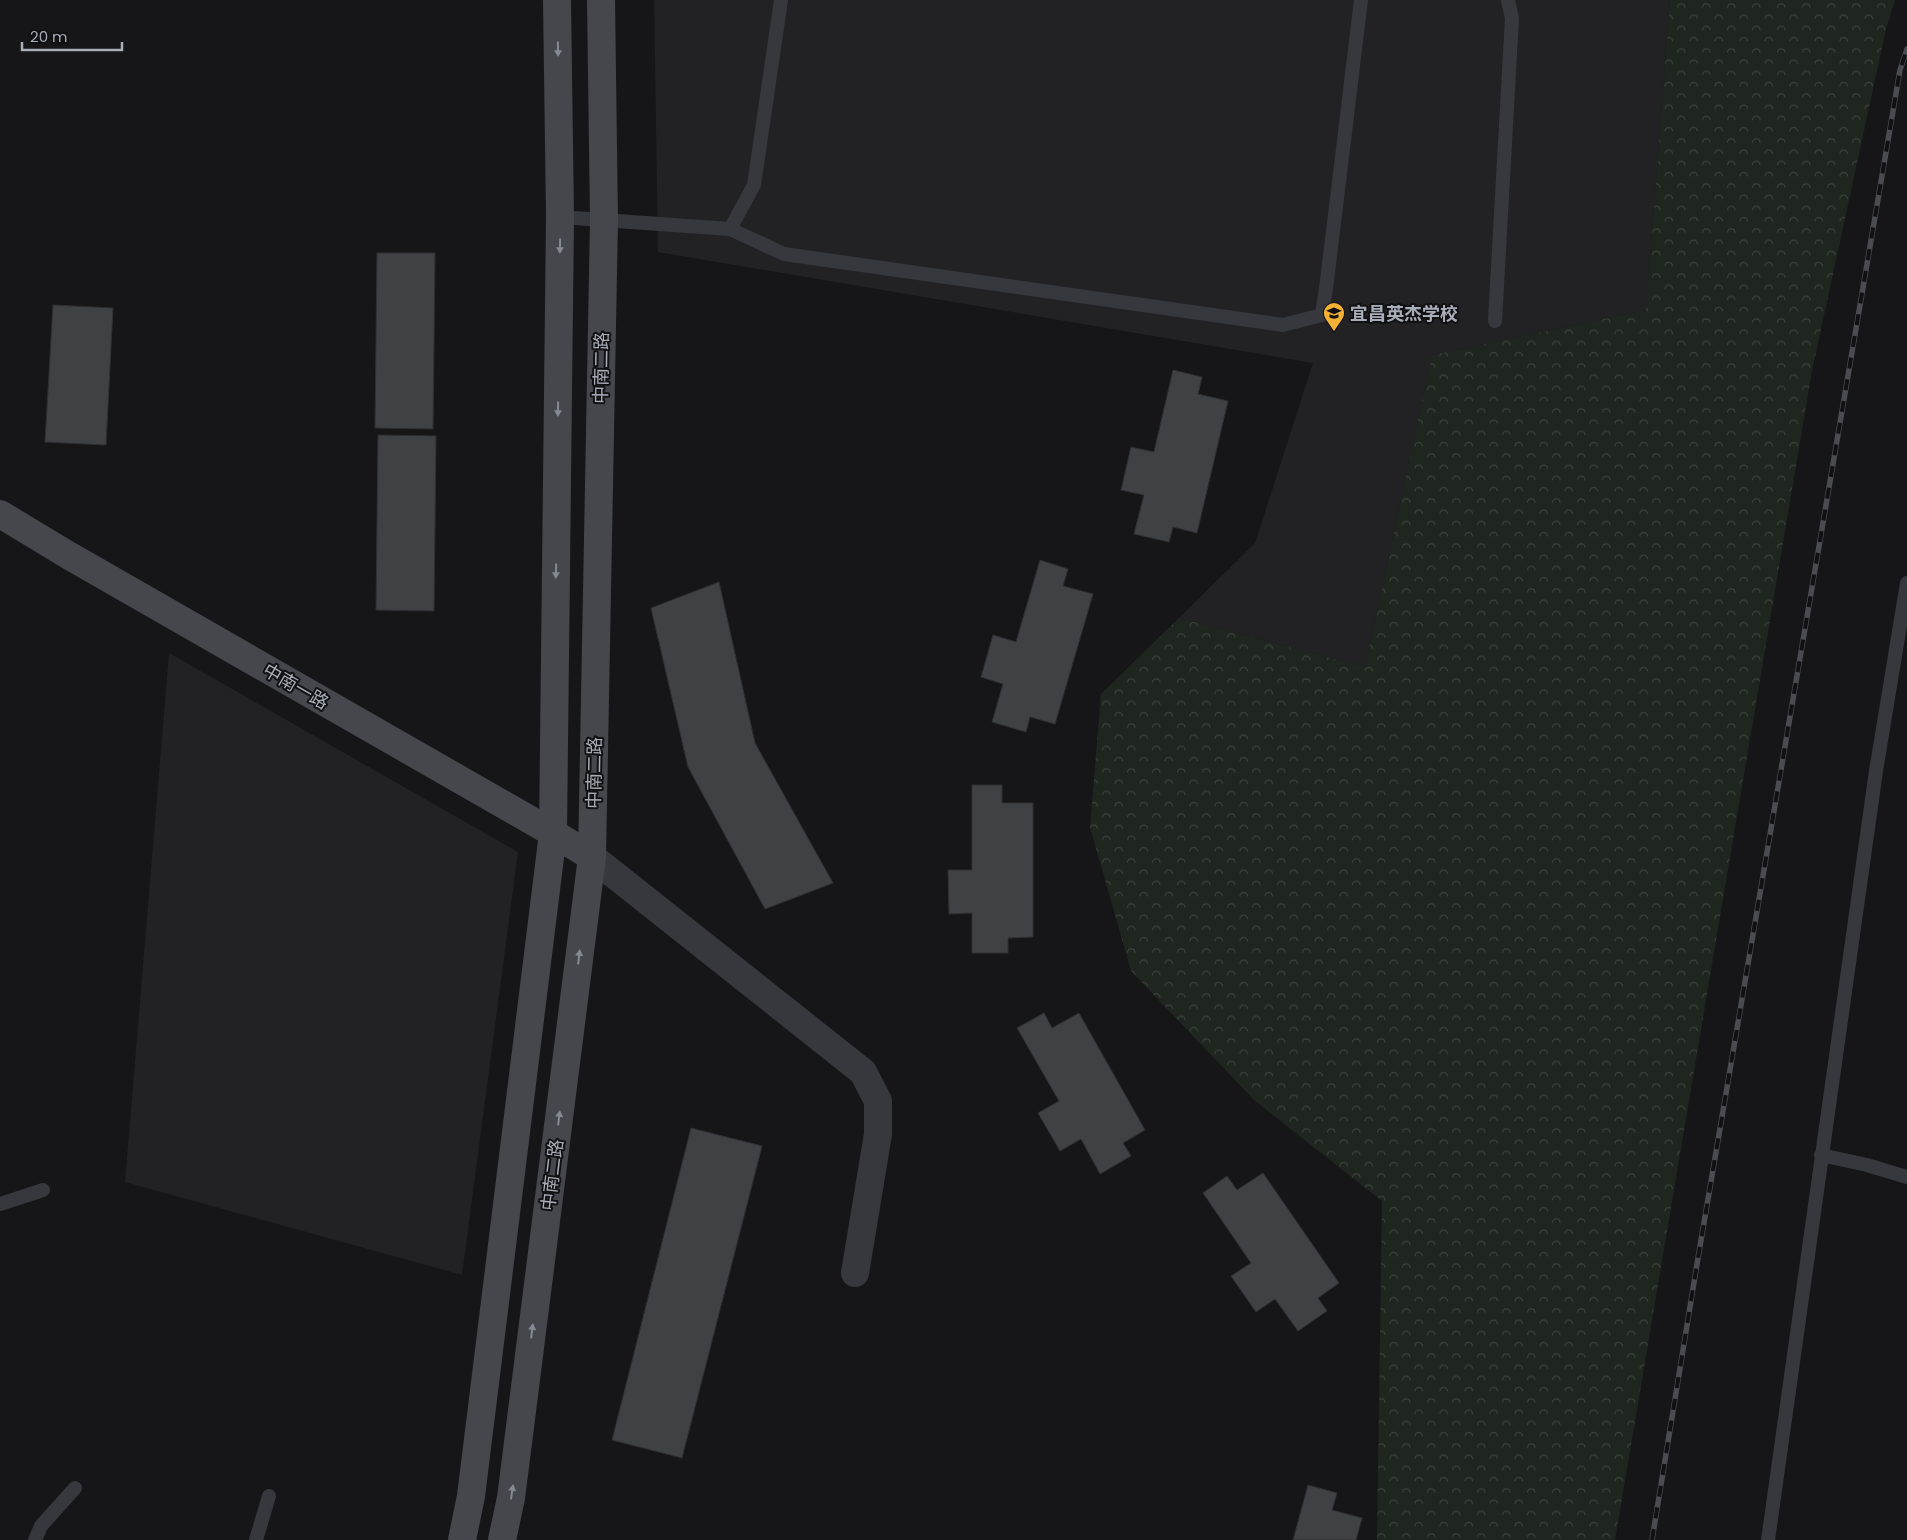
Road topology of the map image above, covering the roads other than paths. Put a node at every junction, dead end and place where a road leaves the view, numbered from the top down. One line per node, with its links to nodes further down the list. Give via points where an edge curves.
1 (558, 0): 6 (main road, one-way to 6)
2 (600, 0): 7 (main road, 中南二路)
3 (781, 0): 8 (lane, via 754,185)
4 (1361, 0): 8 (lane, via 1322,314 1283,325 784,254)
5 (1508, 0): 9 (lane, via 1512,18)
6 (560, 217): 7 (lane); 12 (main road, one-way to 12)
7 (604, 220): 8 (lane); 13 (main road, 中南二路)
8 (730, 228)
9 (1495, 321)
10 (0, 514): 12 (main road, 中南一路)
11 (1907, 583): 14 (lane, via 1876,771)
12 (554, 833): 13 (main road, 中南一路); 23 (main road, via 471,1496)
13 (592, 857): 18 (street, via 863,1072 878,1101 878,1134); 24 (main road, 中南二路, one-way to 13, via 511,1498)
14 (1821, 1155): 15 (lane); 25 (lane)
15 (1907, 1178)
16 (43, 1190): 17 (lane)
17 (0, 1204)
18 (855, 1273)
19 (75, 1488): 21 (lane, via 41,1526)
20 (269, 1496): 22 (lane)
21 (35, 1540)
22 (256, 1540)
23 (462, 1540)
24 (502, 1540)
25 (1768, 1540)

